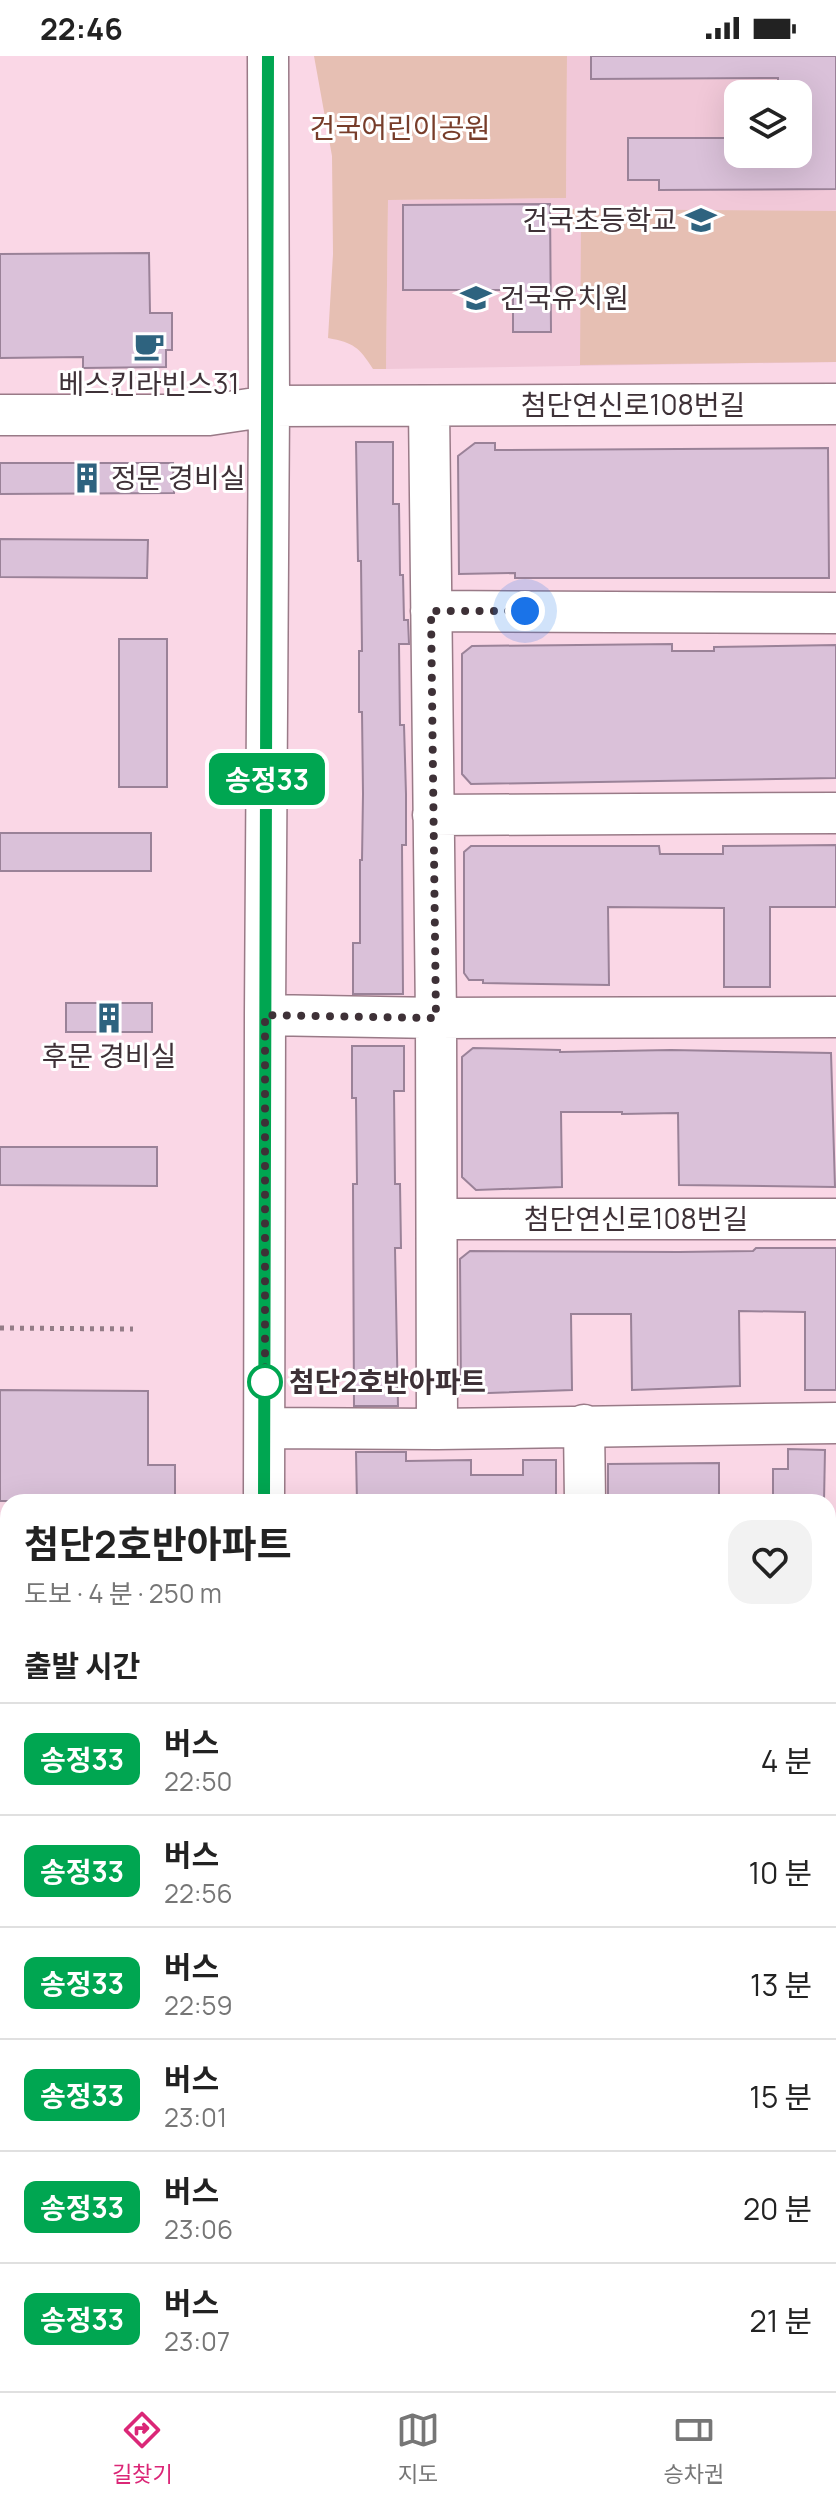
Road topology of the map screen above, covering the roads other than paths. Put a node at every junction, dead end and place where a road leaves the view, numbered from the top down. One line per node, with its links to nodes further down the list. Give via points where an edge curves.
1 (268, 56): 3 (street)
2 (836, 404): 4 (street, 첨단연신로108번길)
3 (269, 406): 4 (street, 첨단연신로108번길); 5 (street, 첨단연신로108번길, via 209,415); 10 (street)
4 (429, 407): 6 (street)
5 (0, 415)
6 (431, 611): 7 (street); 9 (street)
7 (836, 613)
8 (836, 813): 9 (street)
9 (433, 815): 12 (street)
10 (265, 1015): 12 (street); 17 (street)
11 (836, 1017): 12 (street)
12 (436, 1018): 13 (street)
13 (437, 1219): 14 (street, 첨단연신로108번길); 18 (street)
14 (836, 1219)
15 (836, 1423): 16 (street)
16 (584, 1425): 18 (street); 20 (street)
17 (265, 1428): 18 (street); 19 (street)
18 (437, 1429)
19 (264, 1494)
20 (585, 1494)

